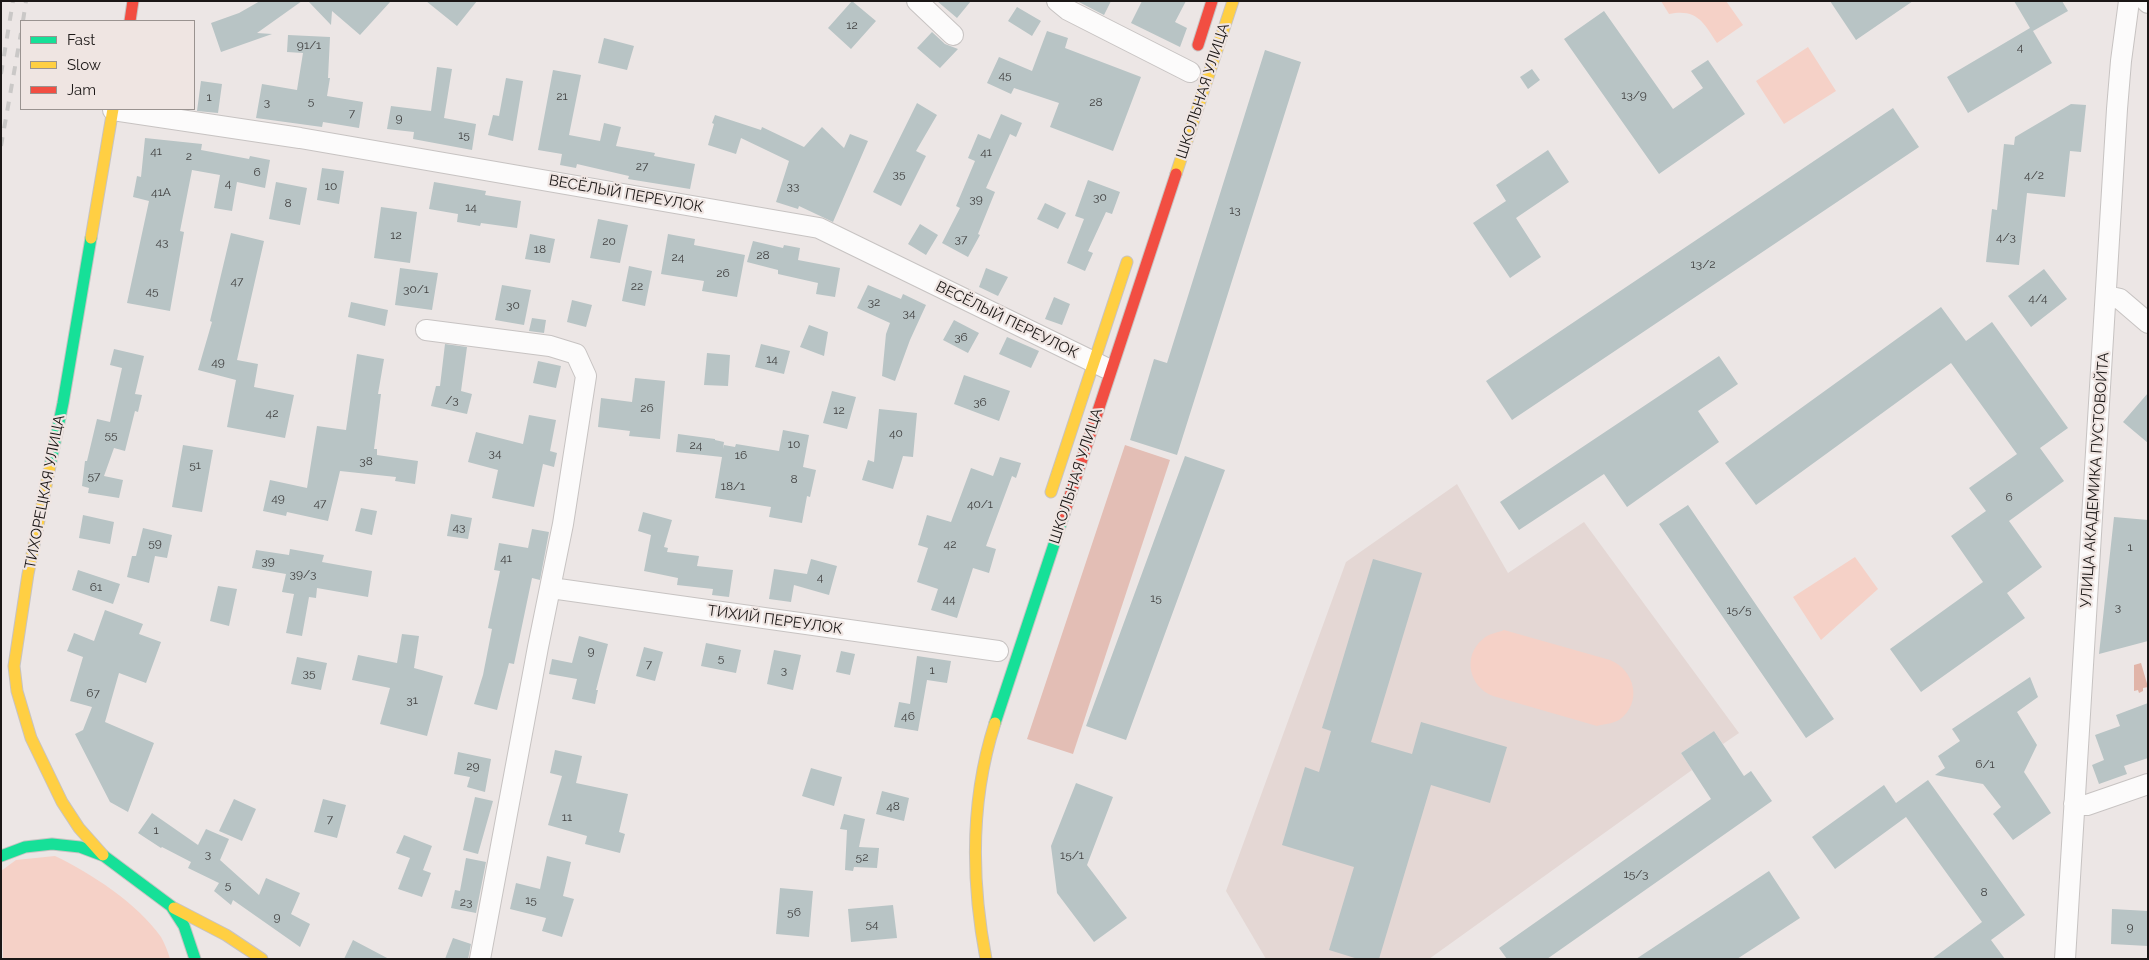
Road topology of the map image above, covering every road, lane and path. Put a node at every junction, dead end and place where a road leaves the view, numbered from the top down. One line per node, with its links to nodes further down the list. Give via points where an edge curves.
1 (133, 1): 7 (main road)
2 (917, 1): 8 (street)
3 (1057, 1): 9 (street, via 1068,10)
4 (1212, 1): 9 (main road, ШКОЛЬНАЯ УЛИЦА)
5 (1232, 1): 16 (main road, ШКОЛЬНАЯ УЛИЦА)
6 (2129, 1): 13 (street, УЛИЦА АКАДЕМИКА ПУСТОВОЙТА, via 2121,61)
7 (130, 20)
8 (953, 35)
9 (1191, 68)
10 (113, 110): 25 (main road, ТИХОРЕЦКАЯ УЛИЦА, via 14,666 17,691 31,738 62,802)
11 (120, 110): 16 (street, ВЕСЁЛЫЙ ПЕРЕУЛОК, via 310,139 819,228)
12 (1129, 255): 16 (main road, ШКОЛЬНАЯ УЛИЦА)
13 (2107, 296): 14 (street, via 2120,299); 23 (street, УЛИЦА АКАДЕМИКА ПУСТОВОЙТА)
14 (2148, 323)
15 (426, 330): 19 (street, via 550,346 576,354 586,376)
16 (1102, 367): 18 (main road, ШКОЛЬНАЯ УЛИЦА); 30 (main road, ШКОЛЬНАЯ УЛИЦА, via 983,768 976,807 974,866)
17 (52, 400): 21 (main road, ТИХОРЕЦКАЯ УЛИЦА)
18 (1047, 501)
19 (551, 588): 20 (street, ТИХИЙ ПЕРЕУЛОК); 29 (street)
20 (999, 651)
21 (3, 662)
22 (2148, 784): 23 (street, via 2087,806)
23 (2074, 804): 31 (street, УЛИЦА АКАДЕМИКА ПУСТОВОЙТА)
24 (1, 856): 25 (main road, via 28,844 43,843 87,849)
25 (103, 856): 26 (main road)
26 (174, 908): 27 (main road); 28 (main road, via 226,935)
27 (195, 959)
28 (262, 959)
29 (480, 959)
30 (986, 959)
31 (2065, 959)

